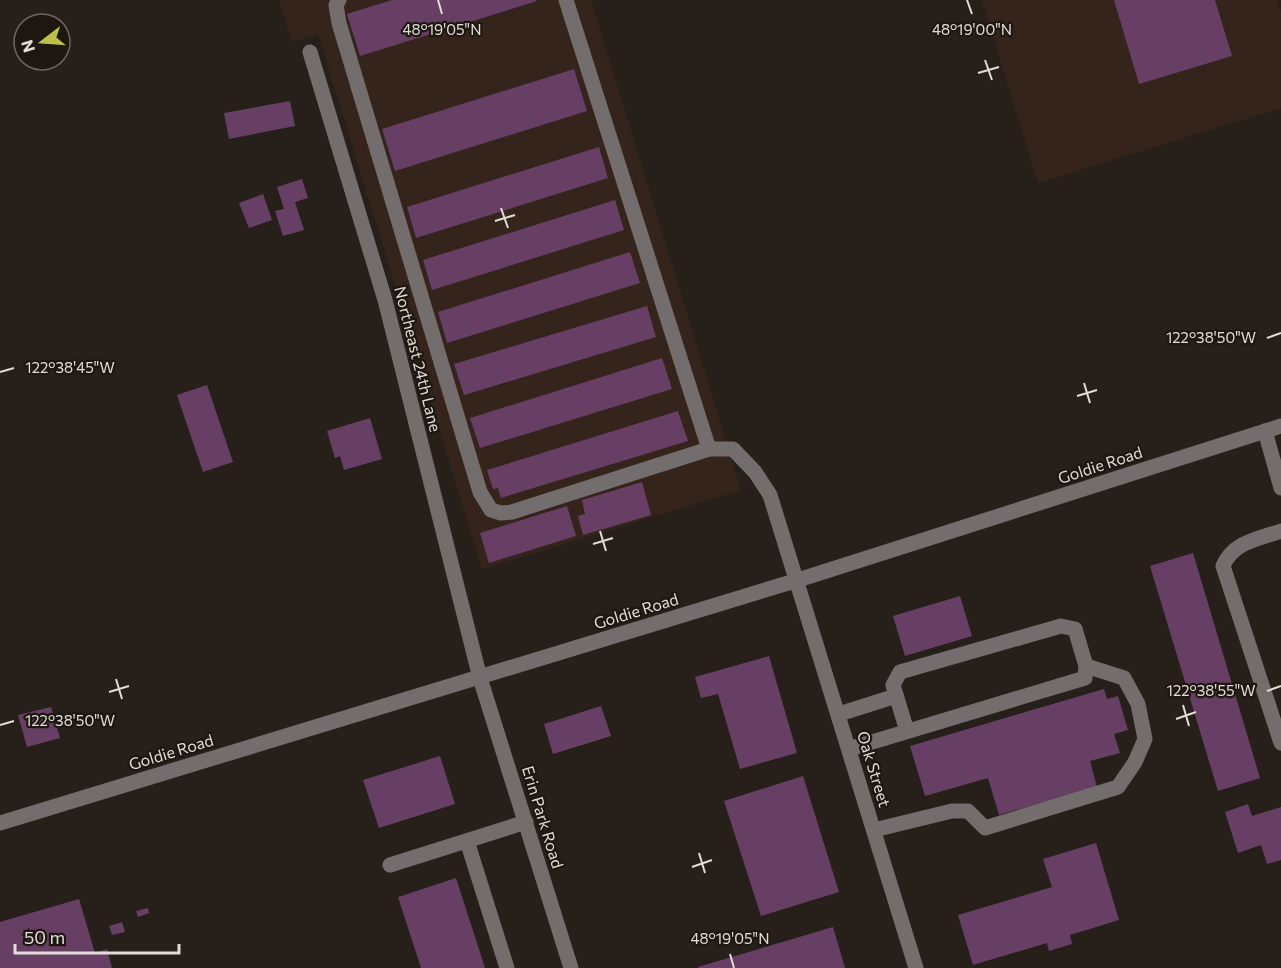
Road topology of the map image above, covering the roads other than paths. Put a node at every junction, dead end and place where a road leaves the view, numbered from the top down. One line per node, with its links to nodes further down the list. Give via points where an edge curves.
1 (339, 0): 6 (street, via 339,23 480,492 491,510 512,512)
2 (566, 0): 6 (street)
3 (310, 52): 11 (street, Northeast 24th Lane, via 385,300)
4 (1281, 426): 5 (street, Goldie Road)
5 (1265, 431): 7 (street); 9 (street, Goldie Road)
6 (709, 448): 9 (street, Oak Street, via 733,449 755,472 770,495)
7 (1281, 488)
8 (1281, 531): 15 (street, via 1239,545 1223,566)
9 (798, 580): 11 (street, Goldie Road); 13 (street, Oak Street)
10 (1086, 666): 12 (street, via 1075,629 1060,626 900,672 893,685); 14 (street, via 1085,678); 19 (street, via 1124,678 1138,704 1145,739 1118,788 985,828 968,811 952,810)
11 (480, 678): 17 (street, Erin Park Road); 18 (street, Goldie Road)
12 (896, 696): 13 (street); 14 (street)
13 (839, 714): 16 (street, Oak Street)
14 (907, 731): 16 (street)
15 (1281, 743)
16 (849, 748): 19 (street, Oak Street)
17 (526, 822): 20 (street); 23 (street, Erin Park Road)
18 (0, 823)
19 (874, 830): 24 (street, Oak Street)
20 (467, 841): 21 (street); 22 (street)
21 (390, 865)
22 (507, 968)
23 (571, 968)
24 (916, 968)

